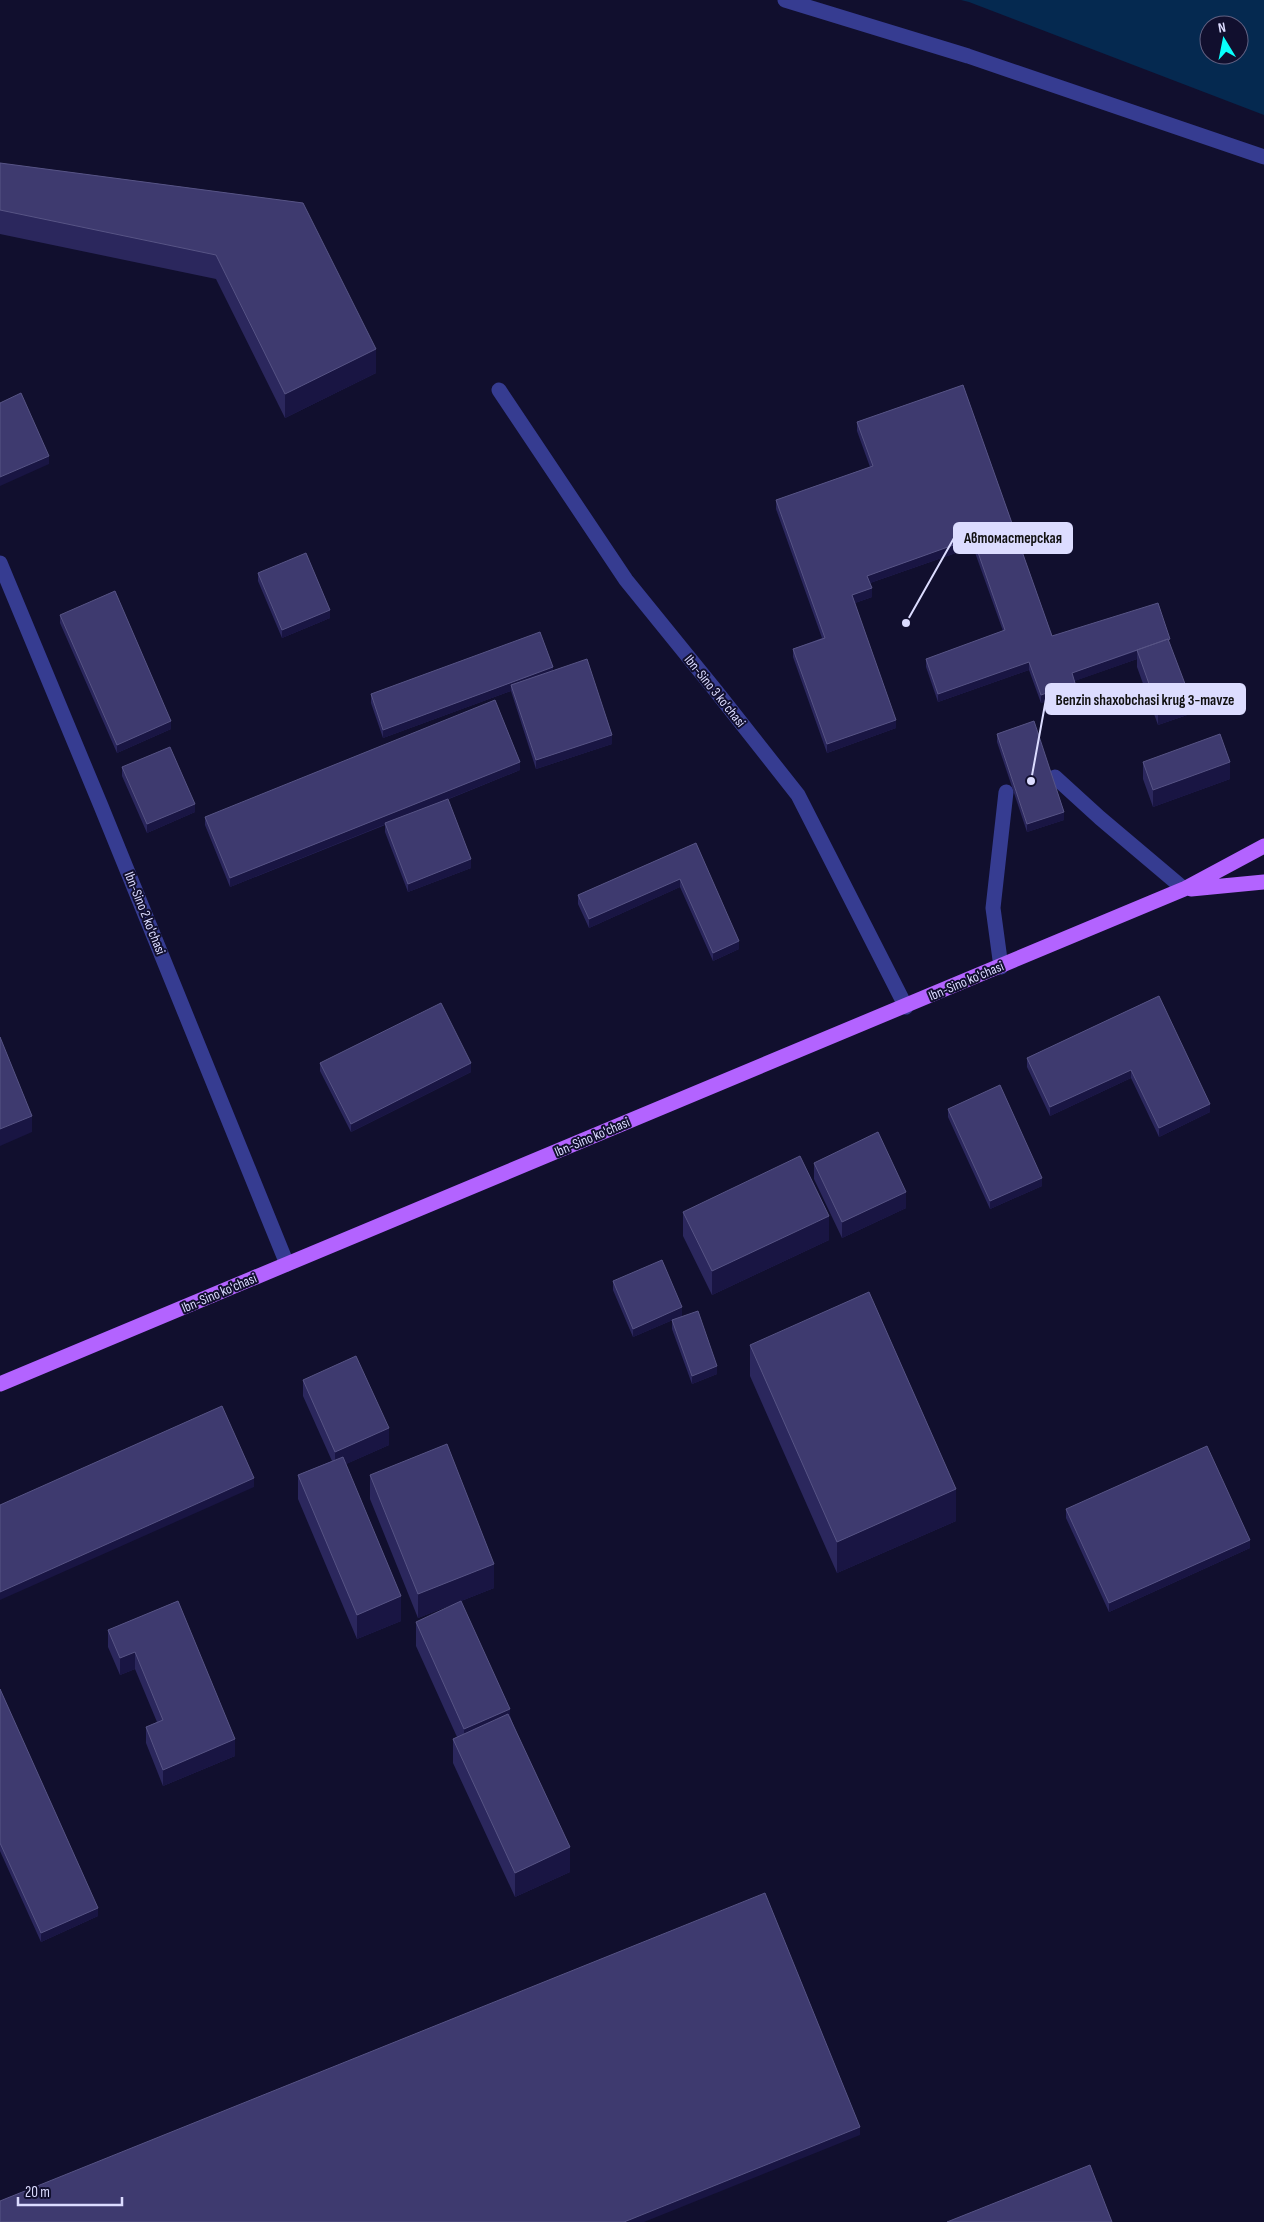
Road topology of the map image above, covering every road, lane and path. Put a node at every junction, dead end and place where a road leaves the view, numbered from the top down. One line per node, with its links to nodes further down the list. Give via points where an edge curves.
1 (785, 0): 2 (street, via 968,56)
2 (1264, 157)
3 (499, 390): 11 (street, Ibn-Sino 3 ko'chasi, via 626,580 798,796)
4 (0, 563): 12 (street, Ibn-Sino 2 ko'chasi)
5 (1055, 777): 9 (street)
6 (1006, 792): 10 (street, via 993,908)
7 (1264, 846): 9 (main road)
8 (1264, 882): 9 (main road)
9 (1184, 889): 10 (main road, Ibn-Sino ko'chasi)
10 (1001, 967): 11 (main road, Ibn-Sino ko'chasi)
11 (906, 1007): 12 (main road, Ibn-Sino ko'chasi)
12 (287, 1264): 13 (main road, Ibn-Sino ko'chasi)
13 (0, 1384)

